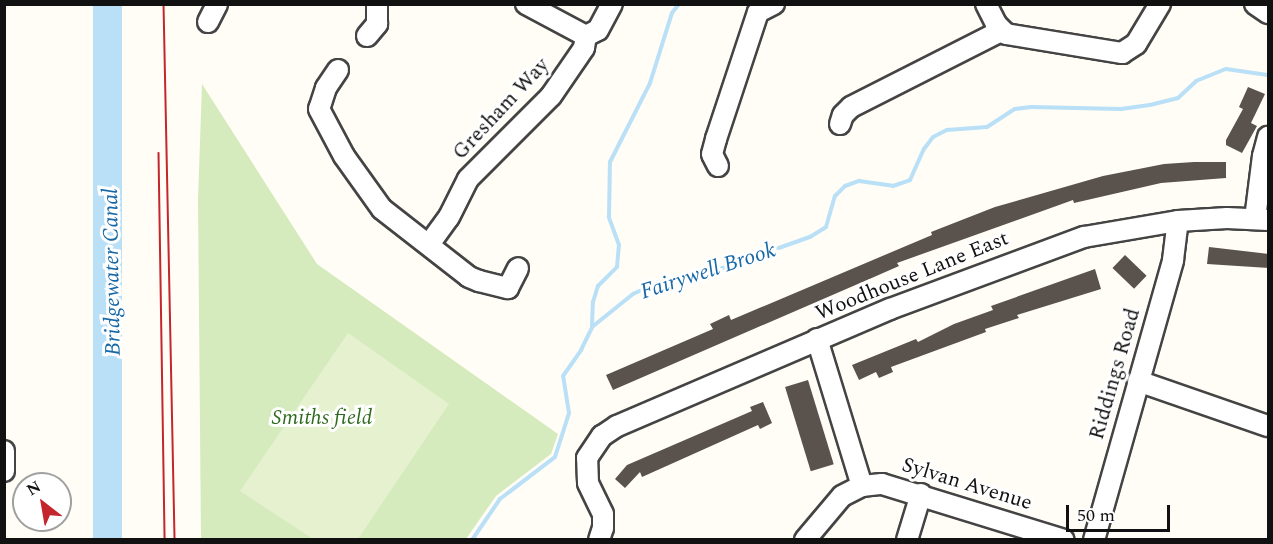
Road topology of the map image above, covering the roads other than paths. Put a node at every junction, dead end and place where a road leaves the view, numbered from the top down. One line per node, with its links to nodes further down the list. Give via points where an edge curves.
1 (526, 4): 9 (street)
2 (612, 4): 9 (street, via 598,30)
3 (774, 4): 13 (street, via 758,12 712,154)
4 (986, 4): 8 (street)
5 (1160, 4): 8 (street, via 1136,44 1122,53 1011,36)
6 (1255, 4): 7 (street)
7 (1269, 13)
8 (1001, 31): 11 (street, via 847,110)
9 (586, 36): 16 (street, Gresham Way, via 585,48 550,96 468,179 449,217)
10 (338, 70): 16 (street, via 317,105 344,156 369,194 399,223)
11 (840, 124)
12 (1269, 137): 14 (street, via 1263,156)
13 (718, 166)
14 (1262, 220): 15 (street, Woodhouse Lane East)
15 (1178, 221): 18 (street, Woodhouse Lane East, via 1063,243); 19 (street, Riddings Road, via 1173,260)
16 (430, 243): 17 (street, via 469,277 508,295)
17 (518, 268)
18 (817, 339): 23 (street); 25 (street, Woodhouse Lane East, via 602,436 593,446 586,470 603,514)
19 (1138, 381): 20 (street); 29 (street, Riddings Road)
20 (1269, 426)
21 (4, 451): 22 (street)
22 (4, 471)
23 (862, 486): 24 (street, Sylvan Avenue, via 882,484); 26 (street, via 842,496)
24 (921, 494): 27 (street); 28 (street, Sylvan Avenue)
25 (599, 540)
26 (805, 540)
27 (906, 540)
28 (1064, 540)
29 (1094, 540)

